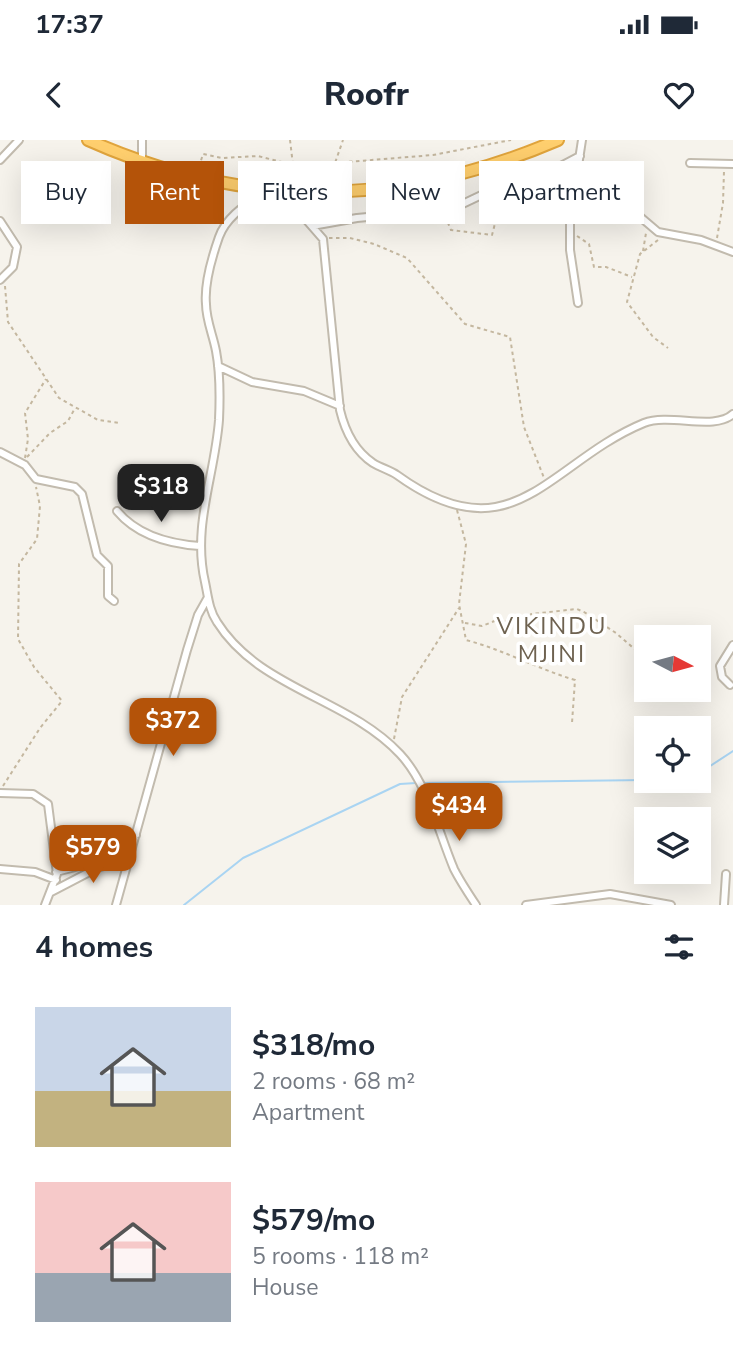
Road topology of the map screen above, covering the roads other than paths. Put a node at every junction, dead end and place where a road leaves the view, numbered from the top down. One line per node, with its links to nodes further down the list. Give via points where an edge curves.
1 (19, 140): 7 (street)
2 (88, 140): 8 (highway)
3 (142, 140): 9 (street)
4 (558, 140): 13 (highway, via 468,172)
5 (582, 140): 6 (street)
6 (580, 156): 10 (street); 18 (street, via 437,213)
7 (0, 160)
8 (135, 161)
9 (142, 161)
10 (579, 161)
11 (690, 163): 12 (street)
12 (733, 164)
13 (352, 190)
14 (238, 213): 22 (street, via 226,222 212,259 205,302)
15 (0, 221): 20 (street, via 16,247 13,267)
16 (644, 221): 19 (street, via 662,233)
17 (571, 224): 21 (street)
18 (312, 226): 23 (street, via 323,239)
19 (733, 252)
20 (3, 279)
21 (578, 303)
22 (218, 366): 23 (street, via 252,382 304,391); 27 (street, via 219,420)
23 (340, 406): 24 (street, via 349,437 373,463 456,505 483,509 512,505 646,422 723,421)
24 (733, 414)
25 (0, 452): 29 (street, via 25,462 36,479 75,487 82,494 97,555 108,566 108,596)
26 (117, 511): 27 (street, via 138,530 177,544)
27 (200, 546): 28 (street)
28 (207, 599): 33 (street, via 187,650); 42 (street, via 216,620 248,658 343,711 391,746 414,772 456,872)
29 (114, 601)
30 (733, 645): 31 (street, via 720,666)
31 (730, 685)
32 (0, 793): 36 (street, via 45,799)
33 (136, 835): 34 (street); 36 (street, via 112,842 87,864)
34 (130, 860): 39 (street, via 99,867); 41 (street)
35 (0, 869): 38 (street)
36 (56, 872): 38 (street)
37 (726, 874): 45 (street)
38 (56, 880): 39 (street)
39 (51, 892): 40 (street)
40 (45, 905)
41 (116, 905)
42 (476, 905)
43 (526, 905): 44 (street, via 610,894)
44 (671, 905)
45 (724, 905)

